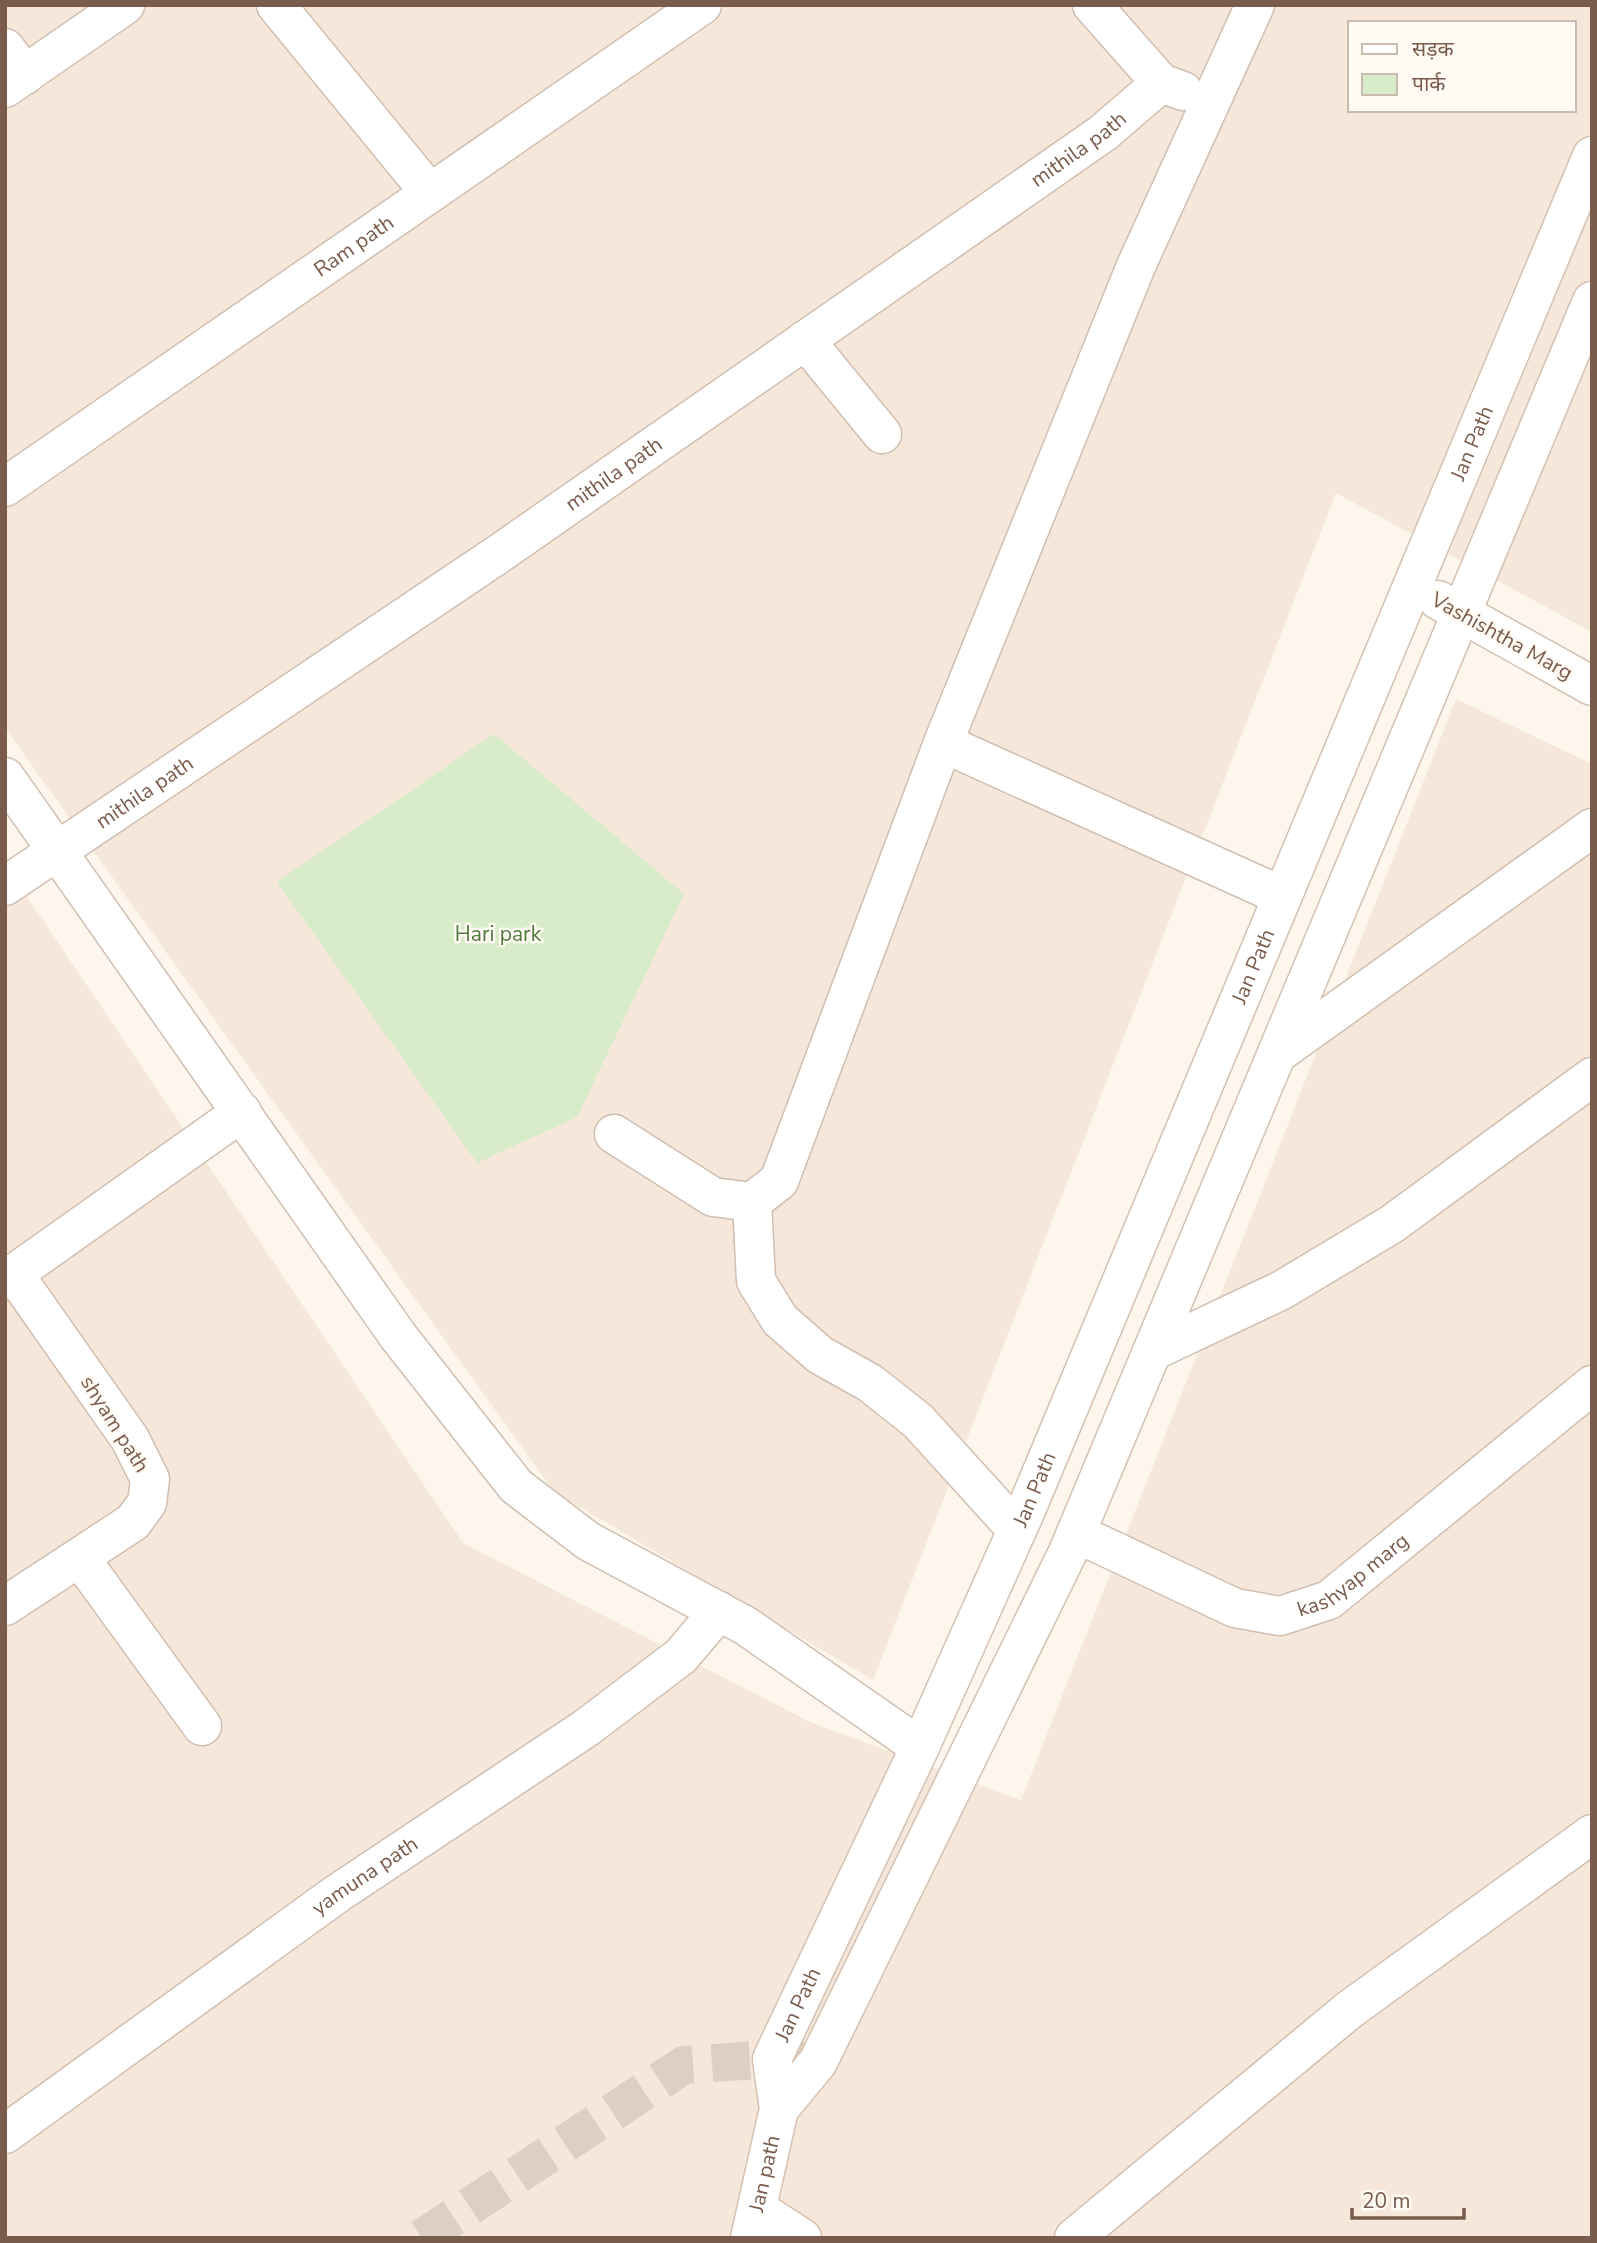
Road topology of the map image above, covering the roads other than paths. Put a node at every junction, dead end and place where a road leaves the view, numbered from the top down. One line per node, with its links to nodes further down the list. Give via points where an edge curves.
1 (125, 5): 6 (street)
2 (275, 5): 10 (street)
3 (702, 5): 10 (street, Ram path)
4 (1092, 5): 7 (street)
5 (1255, 5): 8 (street)
6 (12, 70)
7 (1161, 83): 8 (street); 12 (street, mithila path, via 1103,133)
8 (1211, 103): 18 (street, via 1136,266)
9 (1592, 156): 15 (street, Jan Path)
10 (430, 193): 14 (street, Ram path)
11 (1589, 318): 16 (street, Jan Path)
12 (805, 340): 13 (street); 21 (street, mithila path, via 500,553)
13 (882, 434)
14 (5, 487)
15 (1412, 585): 16 (street, Vashishtha Marg); 23 (street, Jan Path)
16 (1460, 613): 17 (street, Vashishtha Marg); 24 (street, Jan Path)
17 (1592, 686)
18 (943, 743): 23 (street); 28 (street, via 779,1181)
19 (5, 777): 21 (street)
20 (1592, 828): 24 (street)
21 (56, 849): 22 (street, mithila path); 26 (street)
22 (5, 886)
23 (1282, 896): 32 (street, Jan Path)
24 (1277, 1054): 30 (street, Jan Path)
25 (1592, 1077): 30 (street, via 1392,1224 1282,1290)
26 (242, 1112): 29 (street); 36 (street, via 398,1336 516,1486 588,1541)
27 (614, 1134): 28 (street, via 713,1197)
28 (752, 1202): 32 (street, via 756,1281 780,1320 820,1355 870,1383 918,1421)
29 (10, 1277): 34 (street, shyam path, via 130,1439 150,1479 147,1503 133,1522)
30 (1153, 1351): 33 (street, Jan Path)
31 (1592, 1385): 33 (street, kashyap marg, via 1329,1600 1280,1615 1235,1608)
32 (1017, 1530): 38 (street, Jan Path)
33 (1076, 1533): 40 (street, Jan Path, via 818,2062)
34 (80, 1558): 35 (street, shyam path); 37 (street)
35 (5, 1606)
36 (719, 1611): 38 (street); 41 (street, yamuna path, via 681,1656 586,1728 338,1893)
37 (201, 1726)
38 (920, 1747): 40 (street, Jan Path, via 772,2059)
39 (1592, 1834): 44 (street, via 1349,2010)
40 (779, 2109): 42 (street, Jan path)
41 (5, 2134)
42 (754, 2224): 43 (street)
43 (802, 2238)
44 (1074, 2238)

